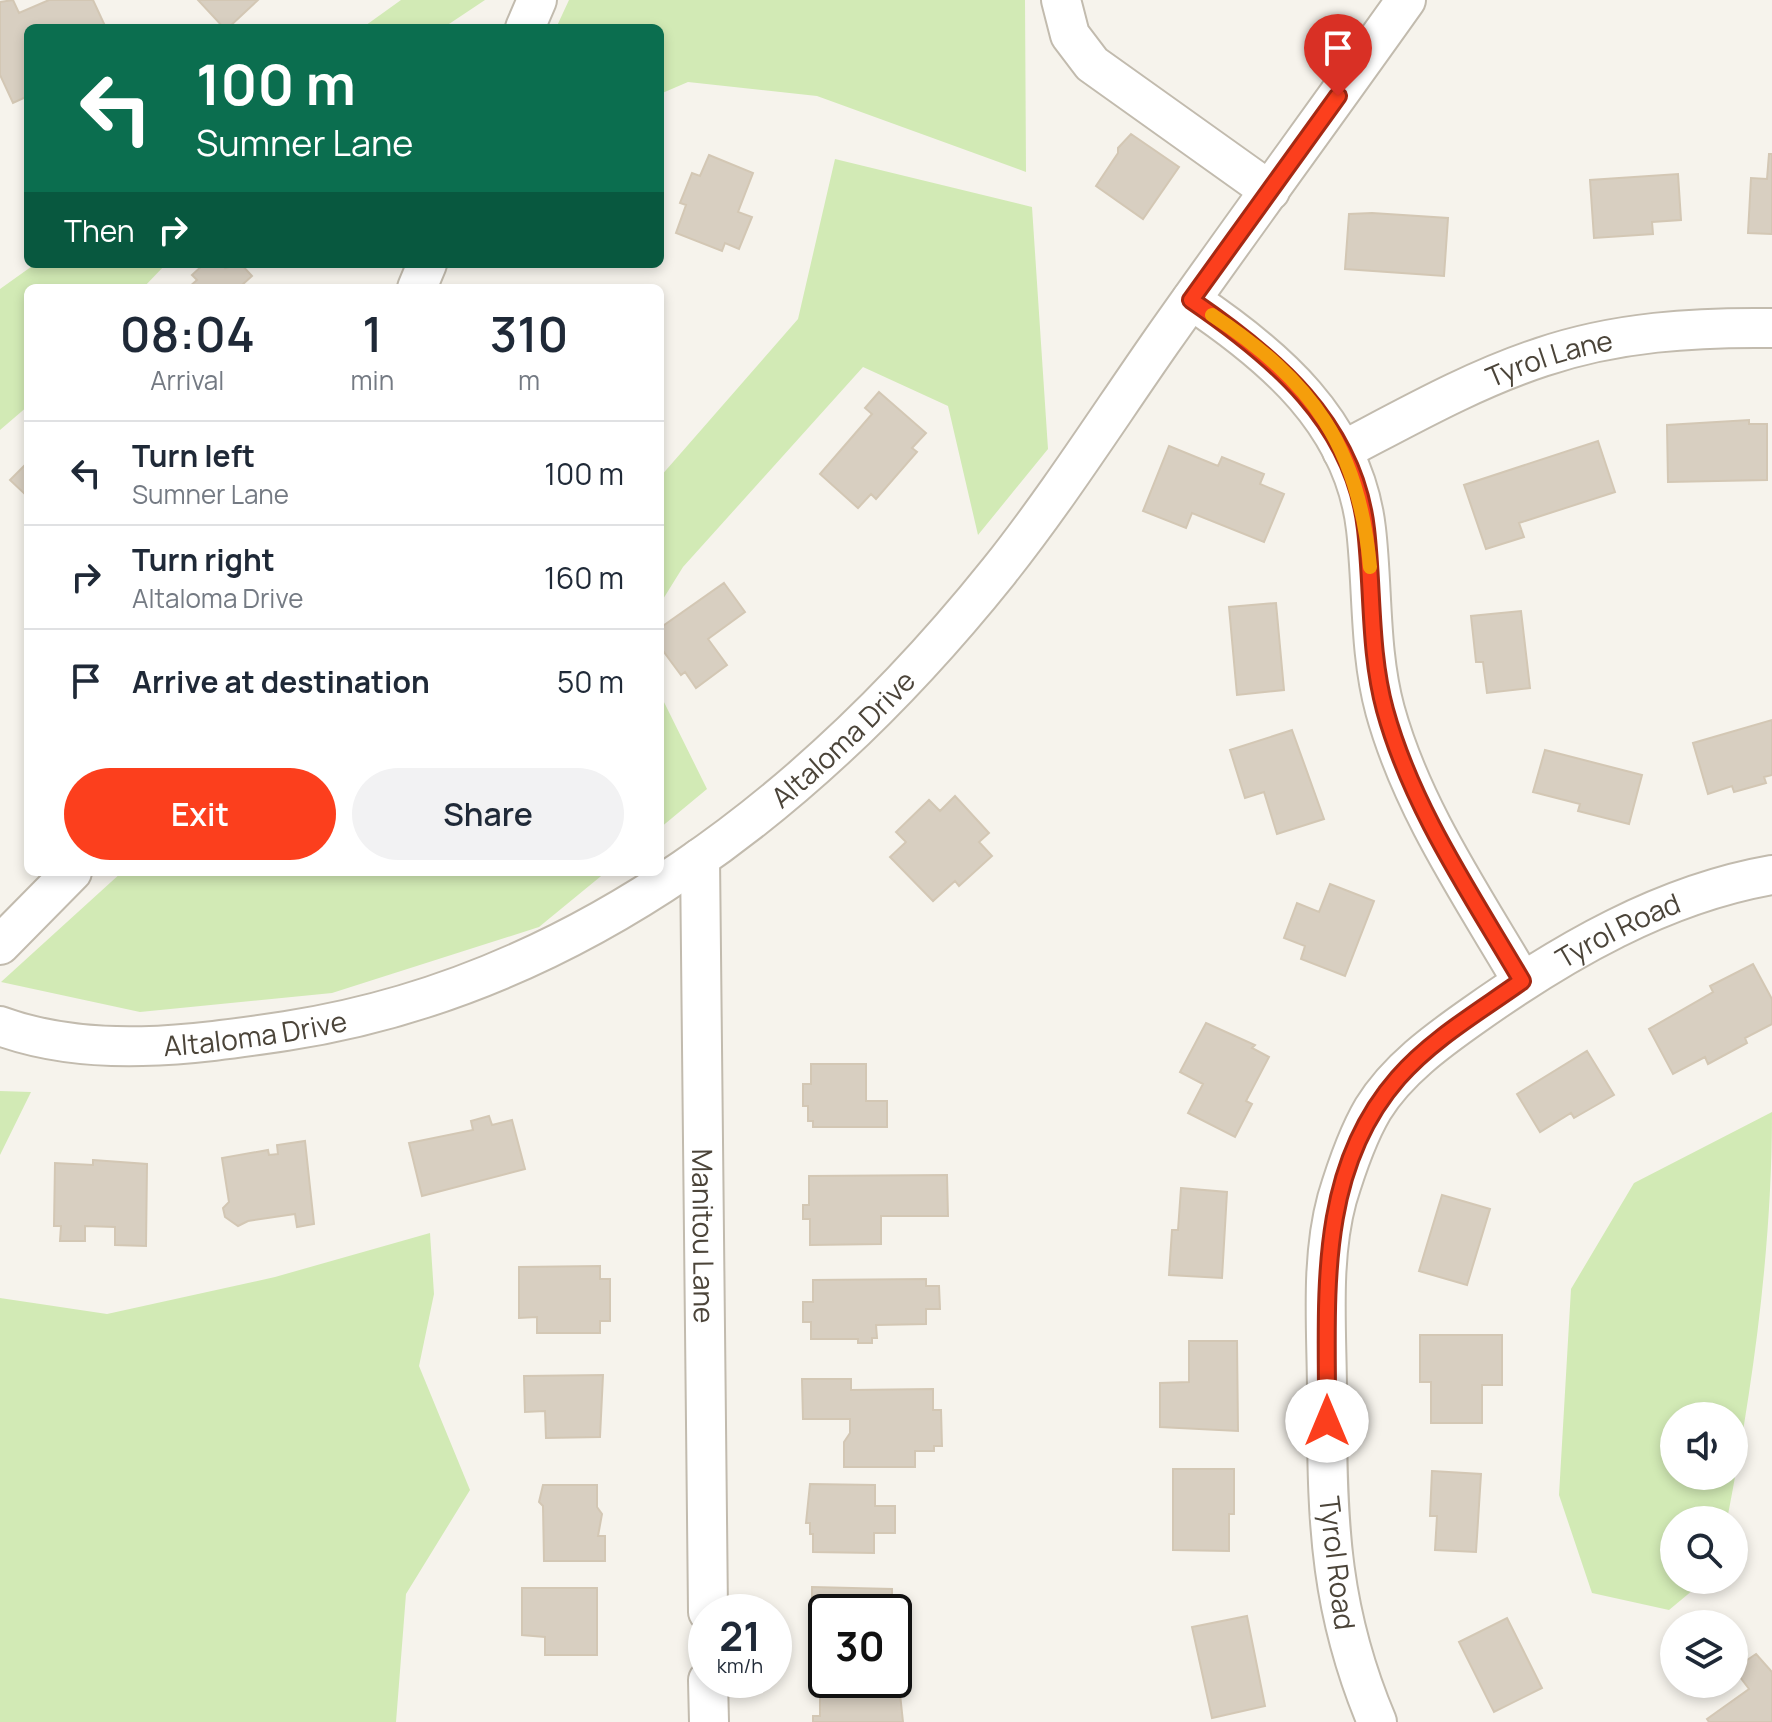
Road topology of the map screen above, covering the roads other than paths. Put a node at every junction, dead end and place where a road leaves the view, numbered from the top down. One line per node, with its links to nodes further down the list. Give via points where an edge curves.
1 (537, 0): 4 (street)
2 (1061, 0): 5 (street, via 1070,35 1092,64)
3 (1406, 0): 5 (street, Altaloma Drive)
4 (527, 24)
5 (1270, 191): 6 (street, Altaloma Drive)
6 (1191, 300): 8 (street, via 1238,332 1297,384); 9 (street, Altaloma Drive, via 958,621 873,714 806,776)
7 (1772, 328): 8 (street, Tyrol Lane, via 1647,333 1542,357 1442,399)
8 (1342, 451): 13 (street, via 1366,526 1375,669 1385,711 1441,843)
9 (700, 858): 14 (street, Altaloma Drive, via 587,931 511,968 348,1021 181,1046 39,1040); 15 (street, Manitou Lane)
10 (1772, 875): 13 (street, Tyrol Road, via 1682,899)
11 (68, 876): 12 (street)
12 (0, 945)
13 (1522, 981): 18 (street, Tyrol Road, via 1424,1052 1373,1108 1350,1159 1328,1242 1330,1547 1344,1628)
14 (0, 1026)
15 (708, 1594)
16 (708, 1698): 17 (street)
17 (709, 1722)
18 (1377, 1722)

